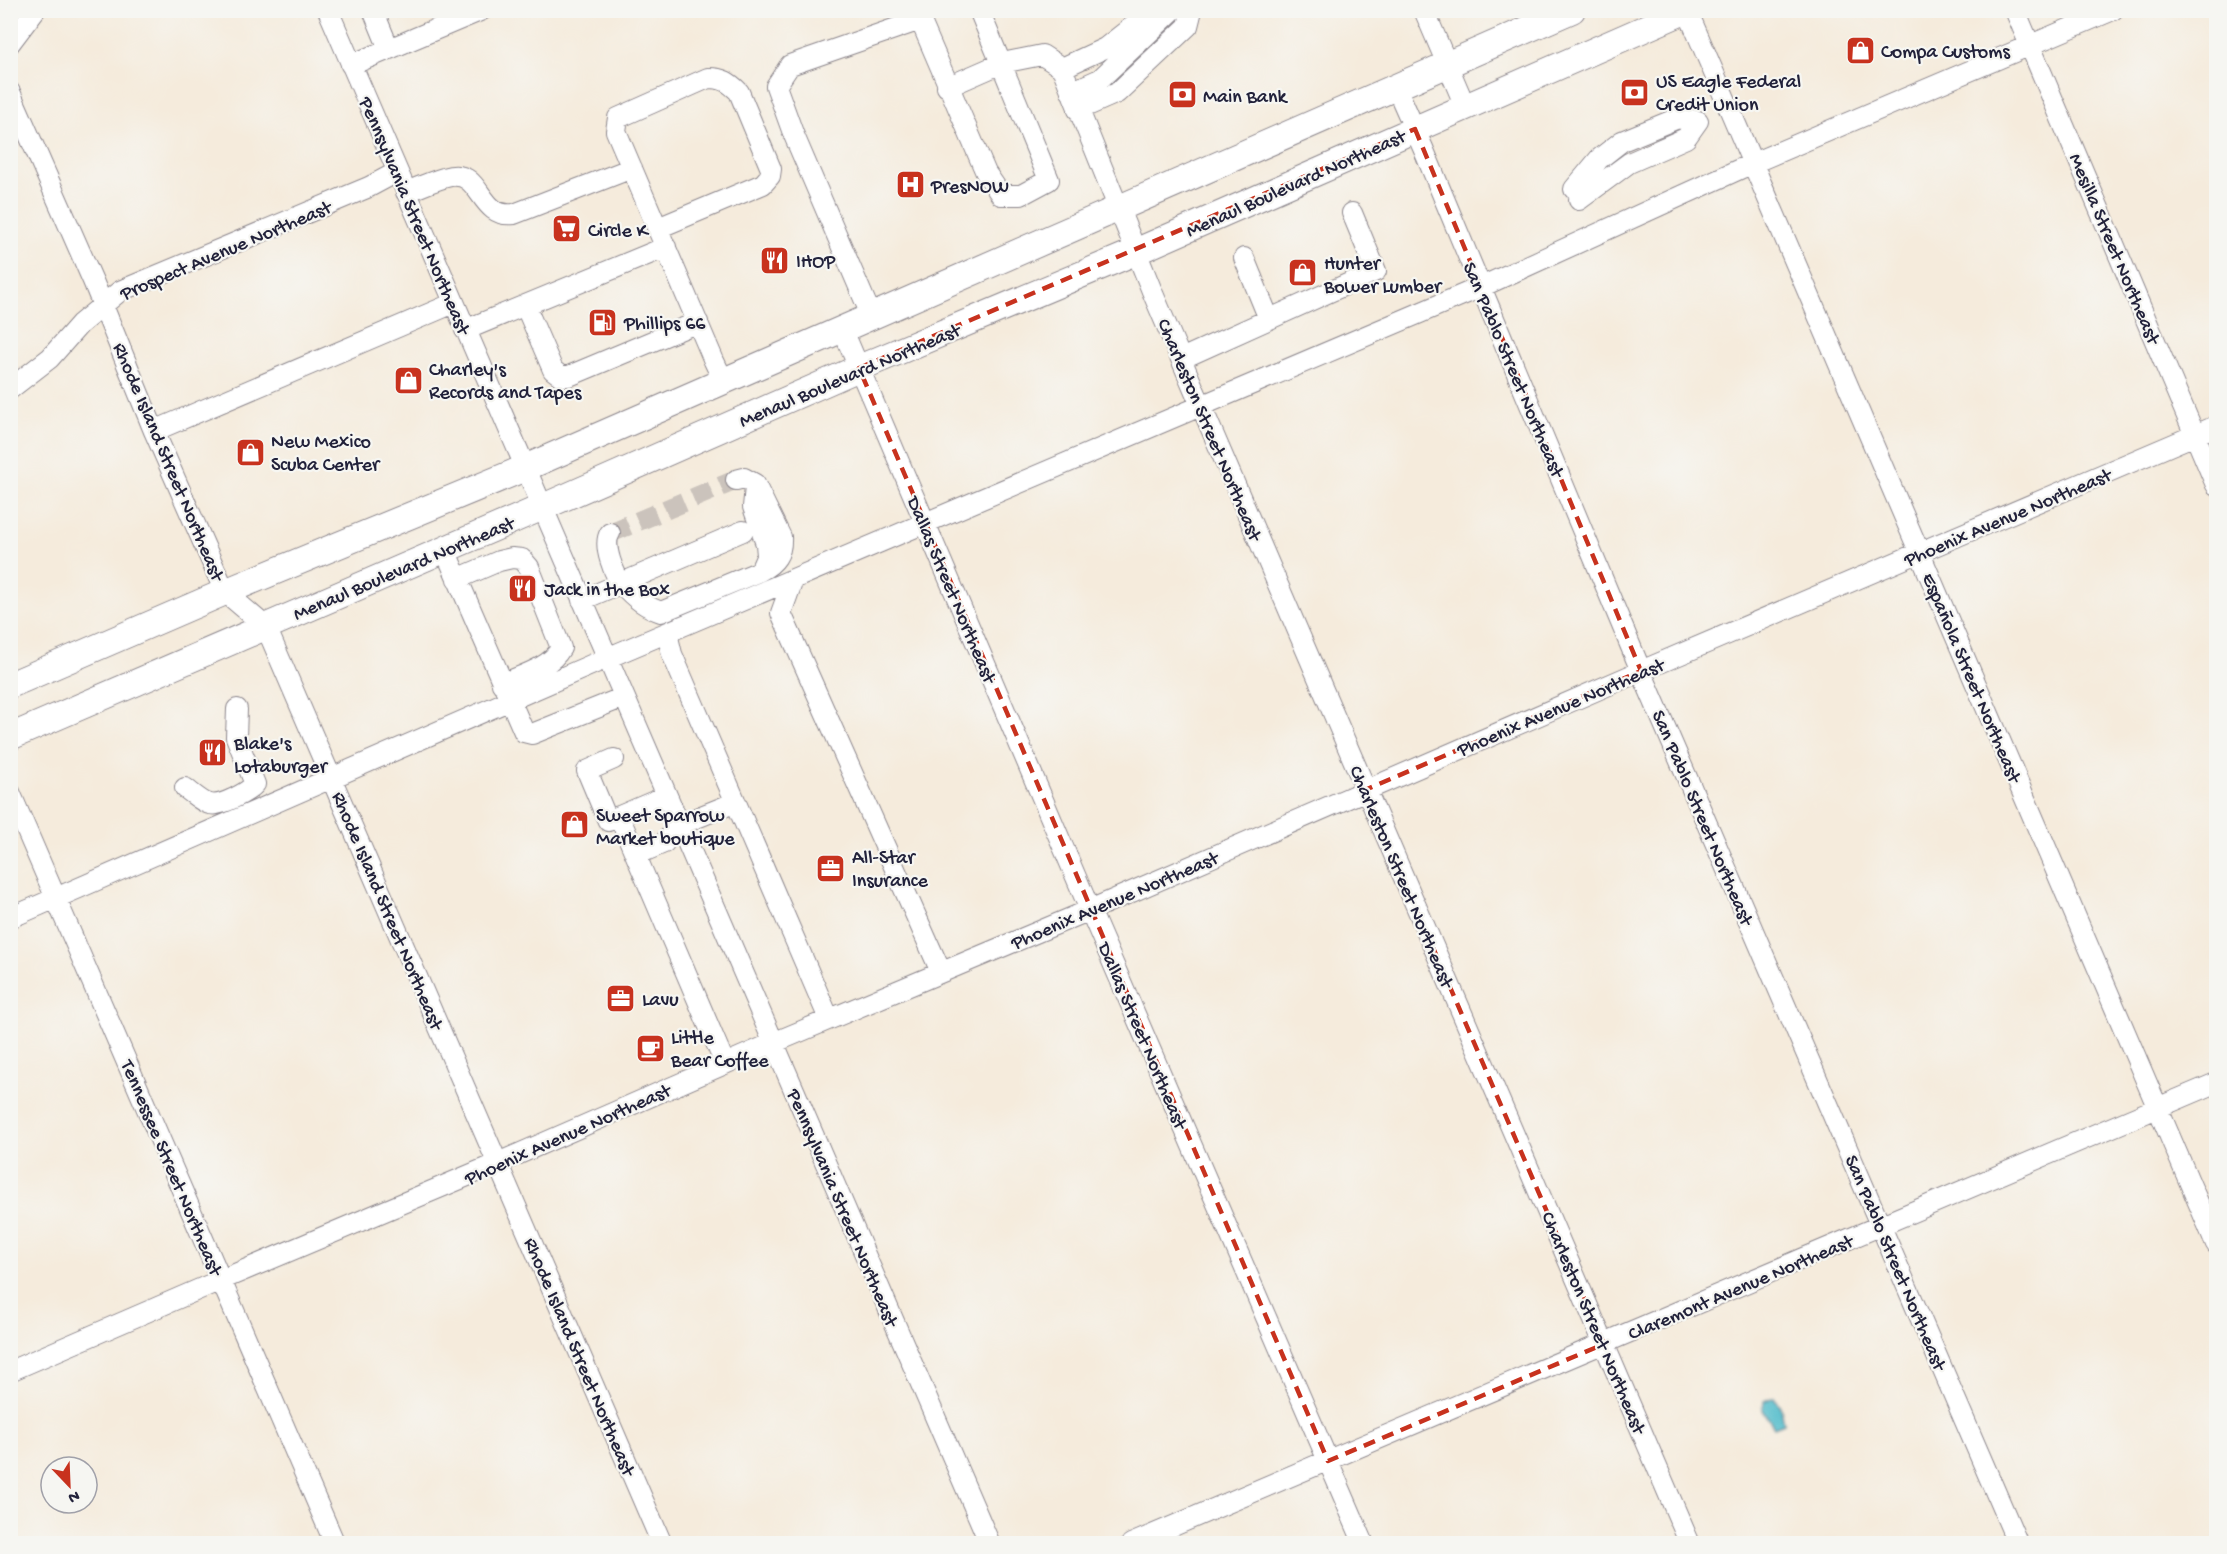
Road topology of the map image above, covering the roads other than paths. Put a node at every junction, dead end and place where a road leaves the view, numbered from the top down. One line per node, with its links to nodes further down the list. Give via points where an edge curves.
1 (35, 10): 16 (street)
2 (328, 10): 20 (street, Pennsylvania Street Northeast)
3 (373, 10): 18 (street)
4 (482, 10): 18 (street)
5 (979, 10): 19 (street)
6 (1153, 10): 22 (street, via 1105,48)
7 (1173, 10): 26 (street)
8 (1183, 10): 26 (street, via 1181,19 1107,86)
9 (1192, 10): 26 (street, via 1188,26 1117,93)
10 (1424, 10): 21 (street)
11 (1687, 10): 27 (main road, Menaul Boulevard Northeast); 28 (street, Española Street Northeast)
12 (2015, 10): 17 (street, Mesilla Street Northeast)
13 (2113, 10): 17 (street)
14 (1562, 13): 21 (main road)
15 (918, 15): 23 (street); 45 (street, via 790,65 776,86)
16 (10, 43)
17 (2030, 46): 31 (street); 57 (street, Mesilla Street Northeast)
18 (389, 49): 20 (street)
19 (1002, 63): 22 (street, via 1042,56); 23 (street); 23 (street, via 1049,180 1021,195 1001,195 996,188)
20 (351, 65): 33 (street, Pennsylvania Street Northeast)
21 (1449, 66): 24 (main road); 27 (street)
22 (1062, 69): 26 (street, Charleston Street Northeast)
23 (947, 87)
24 (1396, 87): 30 (street, San Pablo Street Northeast); 35 (main road)
25 (10, 92): 43 (street, Rhode Island Street Northeast)
26 (1075, 101): 35 (street, Charleston Street Northeast)
27 (1465, 106): 30 (main road, Menaul Boulevard Northeast)
28 (1729, 107): 29 (street); 31 (street, Española Street Northeast)
29 (1698, 121): 29 (street, via 1678,118 1622,141 1599,159 1578,198 1629,163 1686,138)
30 (1415, 129): 39 (main road, Menaul Boulevard Northeast); 41 (street, San Pablo Street Northeast)
31 (1753, 163): 41 (street); 66 (street, Española Street Northeast)
32 (632, 168): 34 (street, via 514,214 504,215 489,208 474,184 464,177 452,176); 37 (street); 37 (street, via 616,131 618,118 708,78 730,82 739,92 771,169 770,176 763,184)
33 (398, 172): 34 (street, Pennsylvania Street Northeast); 43 (street, Prospect Avenue Northeast, via 120,291)
34 (406, 192): 42 (street, Pennsylvania Street Northeast)
35 (1117, 208): 39 (street, Charleston Street Northeast); 45 (main road)
36 (1352, 213): 46 (street, via 1376,271)
37 (658, 228): 38 (street)
38 (666, 247): 44 (street); 47 (street)
39 (1135, 252): 50 (street, Charleston Street Northeast); 51 (main road, Menaul Boulevard Northeast)
40 (1244, 258): 46 (street)
41 (1481, 286): 54 (street); 75 (street, San Pablo Street Northeast)
42 (454, 303): 49 (street, Pennsylvania Street Northeast); 56 (street)
43 (103, 304): 53 (street, Prospect Avenue Northeast, via 50,358); 56 (street, Rhode Island Street Northeast)
44 (525, 305): 47 (street, via 552,370 561,376); 49 (street)
45 (871, 315): 48 (main road)
46 (1269, 319): 50 (street)
47 (698, 322): 52 (street)
48 (842, 328): 51 (street, Dallas Street Northeast); 52 (main road)
49 (465, 330): 58 (street, Pennsylvania Street Northeast)
50 (1181, 359): 54 (street, Charleston Street Northeast)
51 (859, 368): 61 (main road, Menaul Boulevard Northeast); 62 (street, Dallas Street Northeast)
52 (723, 380): 58 (main road)
53 (10, 389)
54 (1201, 406): 62 (street); 84 (street, Charleston Street Northeast)
55 (2217, 426): 57 (street, Phoenix Avenue Northeast)
56 (154, 431): 70 (street, Rhode Island Street Northeast)
57 (2196, 435): 60 (street, Mesilla Street Northeast); 66 (street, Phoenix Avenue Northeast)
58 (525, 468): 61 (street, Pennsylvania Street Northeast); 70 (main road)
59 (746, 482): 69 (street, via 766,544 767,555 760,571 661,612 643,604)
60 (2217, 485)
61 (543, 507): 65 (main road, Menaul Boulevard Northeast); 71 (street, Pennsylvania Street Northeast)
62 (925, 524): 68 (street); 92 (street, Dallas Street Northeast)
63 (743, 531): 69 (street)
64 (610, 533): 69 (street, via 607,548)
65 (445, 550): 67 (street); 72 (main road, Menaul Boulevard Northeast)
66 (1920, 553): 75 (street, Phoenix Avenue Northeast); 99 (street, Española Street Northeast)
67 (457, 579): 77 (street); 77 (street, via 512,558 522,559 529,567 561,648 557,657)
68 (793, 580): 73 (street); 94 (street, via 781,613)
69 (621, 584): 71 (street)
70 (225, 592): 72 (street, Rhode Island Street Northeast); 76 (main road)
71 (582, 600): 74 (street, Pennsylvania Street Northeast)
72 (266, 627): 80 (main road, Menaul Boulevard Northeast); 82 (street, Rhode Island Street Northeast)
73 (667, 633): 74 (street); 87 (street, via 672,654)
74 (607, 658): 77 (street); 78 (street, Pennsylvania Street Northeast)
75 (1641, 671): 84 (street, Phoenix Avenue Northeast); 101 (street, San Pablo Street Northeast)
76 (10, 685)
77 (506, 693): 78 (street, via 524,732 532,734); 82 (street)
78 (624, 697): 86 (street, Pennsylvania Street Northeast)
79 (237, 709): 83 (street, via 236,737 255,784 249,792 219,804 210,804)
80 (10, 737)
81 (614, 759): 88 (street, via 587,771 608,821)
82 (332, 778): 91 (street); 100 (street, Rhode Island Street Northeast)
83 (185, 788)
84 (1365, 790): 92 (street, Phoenix Avenue Northeast); 104 (street, Charleston Street Northeast)
85 (10, 792): 91 (street, Tennessee Street Northeast)
86 (666, 796): 88 (street); 89 (street, Pennsylvania Street Northeast)
87 (736, 802): 89 (street); 95 (street)
88 (619, 816): 90 (street)
89 (679, 825): 90 (street, via 664,843); 96 (street, Pennsylvania Street Northeast)
90 (636, 855): 97 (street)
91 (57, 899): 93 (street); 103 (street, Tennessee Street Northeast)
92 (1090, 910): 94 (street, Phoenix Avenue Northeast); 106 (street, Dallas Street Northeast)
93 (10, 918)
94 (941, 972): 95 (street, Phoenix Avenue Northeast)
95 (829, 1019): 96 (street, Phoenix Avenue Northeast)
96 (773, 1043): 97 (street, Phoenix Avenue Northeast); 109 (street, Pennsylvania Street Northeast)
97 (725, 1064): 100 (street, Phoenix Avenue Northeast)
98 (2217, 1083): 99 (street, Claremont Avenue Northeast)
99 (2158, 1108): 101 (street, Claremont Avenue Northeast); 102 (street, Española Street Northeast)
100 (498, 1163): 103 (street, Phoenix Avenue Northeast); 108 (street, Rhode Island Street Northeast)
101 (1882, 1226): 104 (street, Claremont Avenue Northeast); 113 (street, San Pablo Street Northeast)
102 (2217, 1244)
103 (222, 1280): 105 (street, Phoenix Avenue Northeast); 107 (street, Tennessee Street Northeast)
104 (1604, 1344): 106 (street, Claremont Avenue Northeast); 112 (street, Charleston Street Northeast)
105 (10, 1371)
106 (1328, 1461): 110 (street, Claremont Avenue Northeast); 111 (street, Dallas Street Northeast)
107 (335, 1544)
108 (662, 1544)
109 (990, 1544)
110 (1131, 1544)
111 (1364, 1544)
112 (1690, 1544)
113 (2018, 1544)

